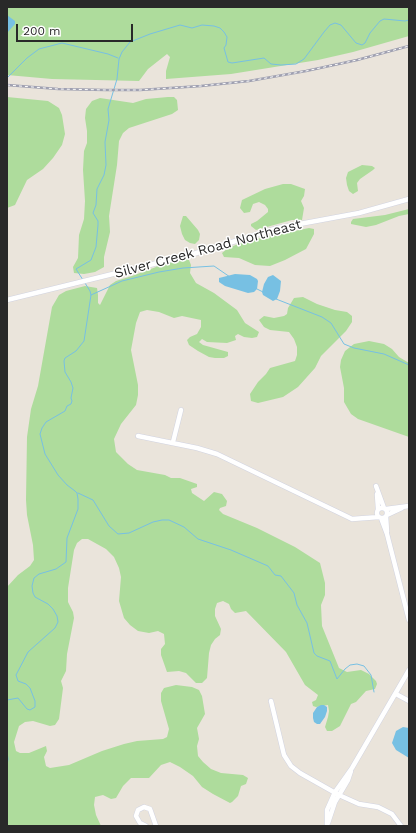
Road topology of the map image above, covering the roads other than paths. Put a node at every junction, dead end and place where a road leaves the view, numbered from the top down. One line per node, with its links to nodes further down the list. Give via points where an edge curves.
1 (409, 199): 2 (street, Silver Creek Road Northeast, via 359,213 278,228 190,255)
2 (7, 300)
3 (181, 410): 5 (street)
4 (138, 436): 5 (street)
5 (173, 442): 10 (street, via 217,454 348,518)
6 (409, 506): 8 (street)
7 (385, 508): 8 (street); 9 (street); 9 (street, via 376,488); 11 (street)
8 (402, 508): 11 (street)
9 (378, 510): 10 (street); 11 (street, via 377,514)
10 (363, 517): 11 (street)
11 (383, 517): 12 (street)
12 (409, 620)
13 (409, 670): 14 (street)
14 (396, 694): 16 (street); 17 (street, via 352,768 348,780)
15 (271, 701): 17 (street, via 288,764)
16 (409, 701)
17 (337, 794): 18 (street); 21 (street, via 392,814)
18 (327, 825)
19 (146, 826): 20 (street, via 140,823 136,816 138,810 144,807 150,809)
20 (156, 826)
21 (401, 826)

